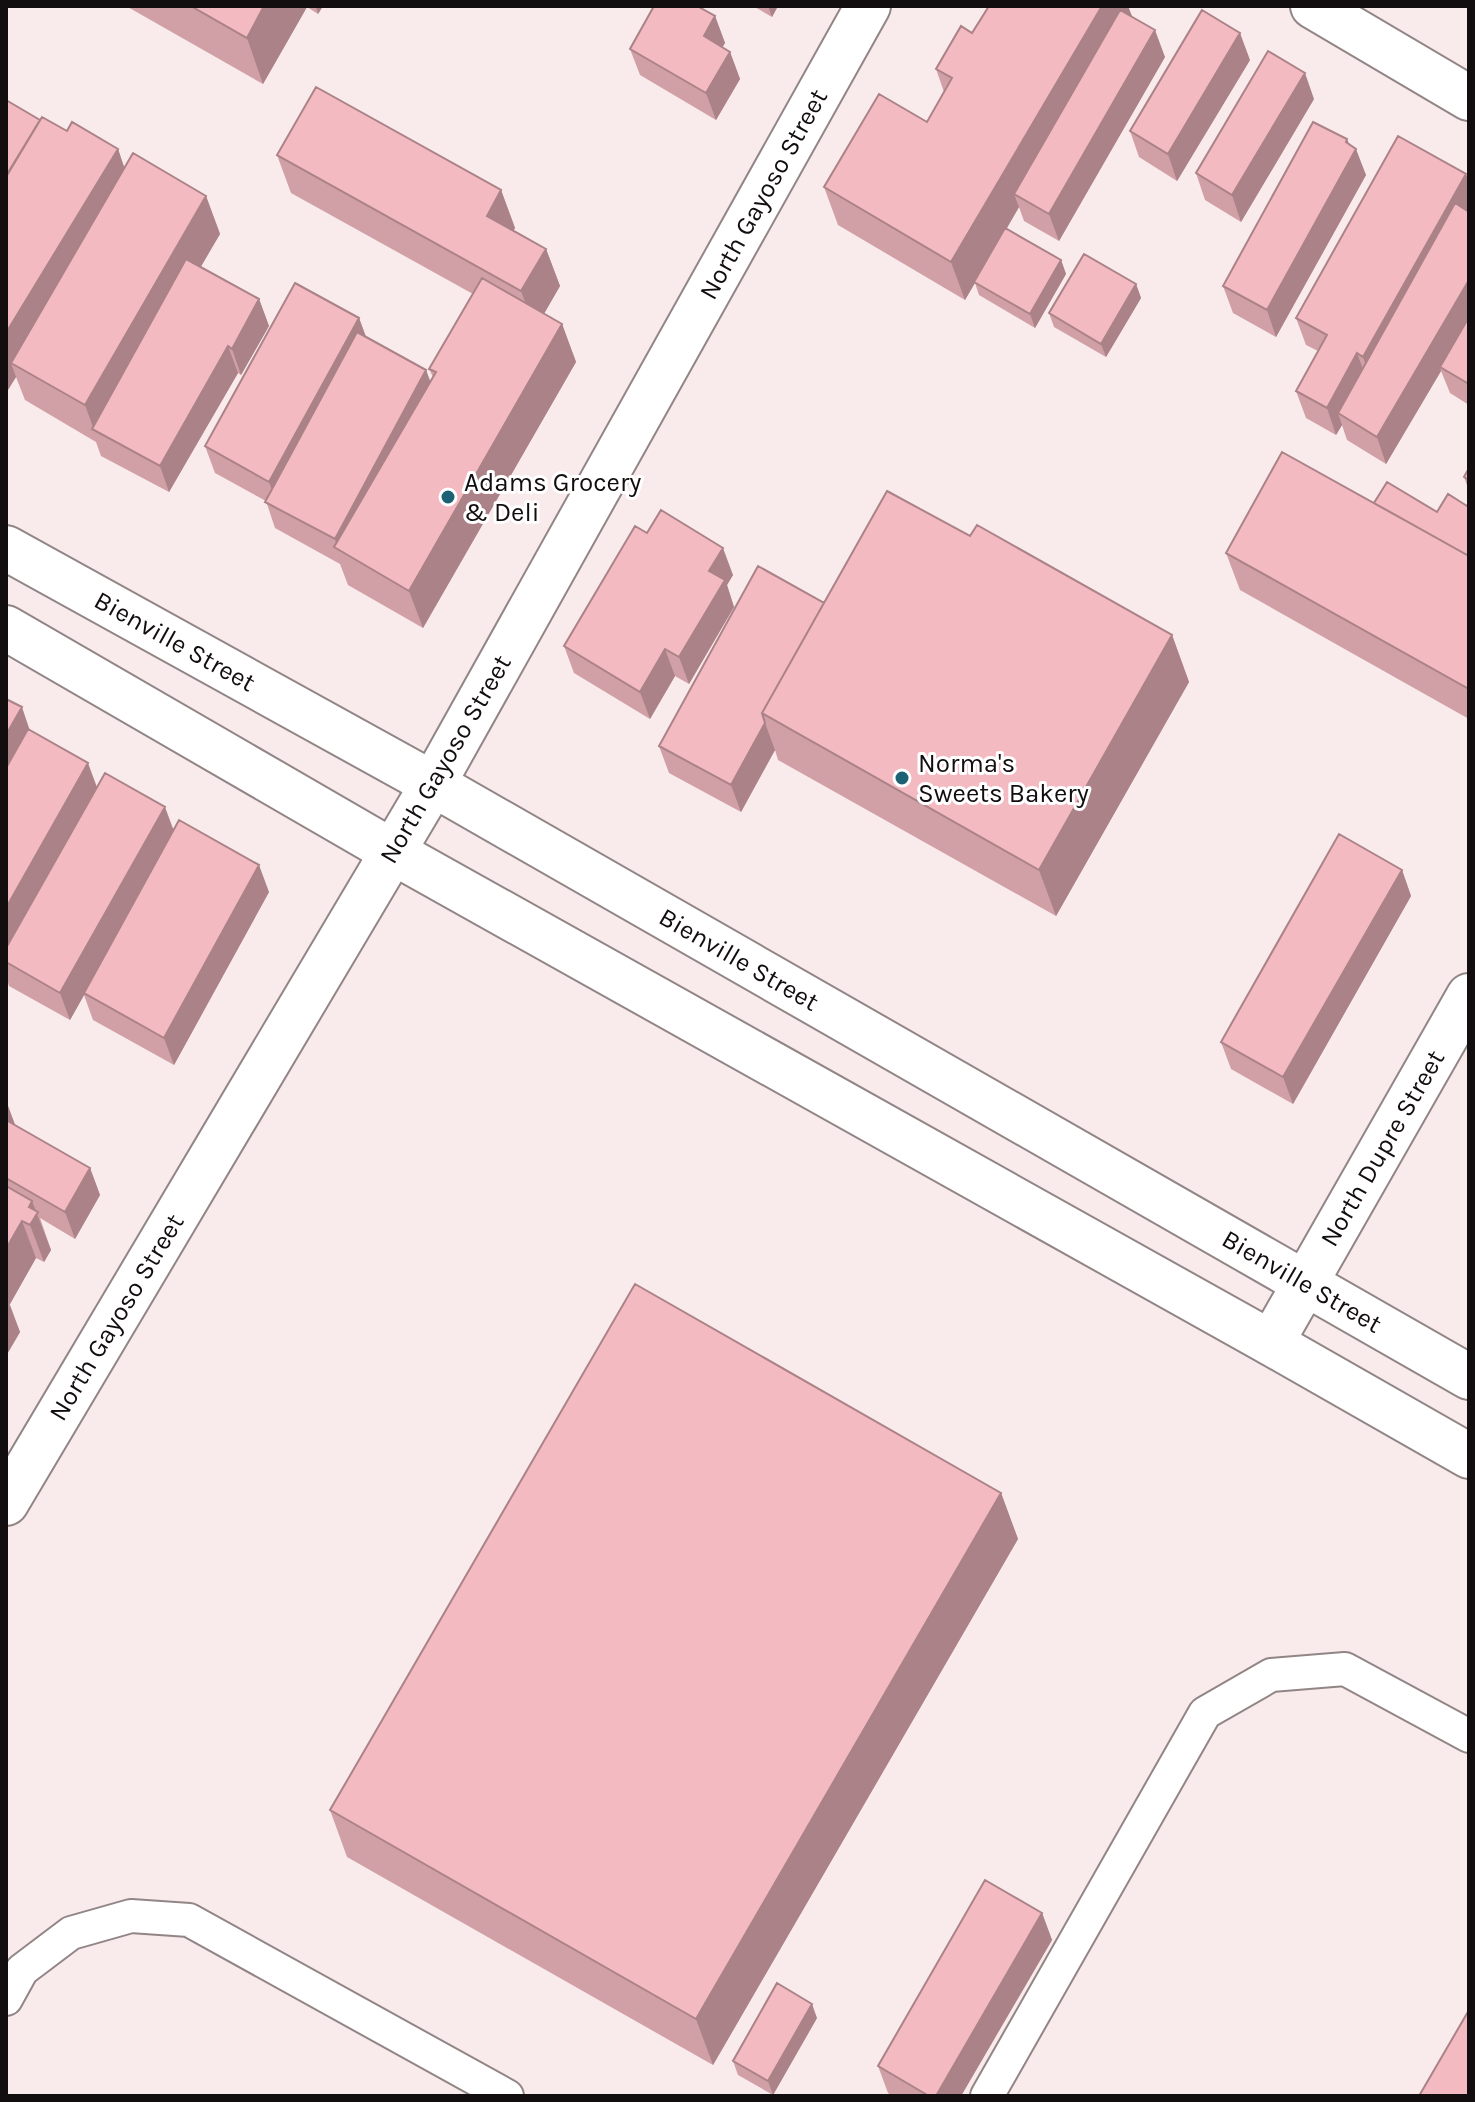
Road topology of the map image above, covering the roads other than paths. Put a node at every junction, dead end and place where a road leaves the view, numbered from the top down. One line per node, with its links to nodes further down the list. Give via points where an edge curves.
1 (868, 6): 6 (street, North Gayoso Street)
2 (1313, 6): 3 (street)
3 (1469, 98)
4 (6, 548): 6 (street, Bienville Street)
5 (6, 628): 7 (street)
6 (433, 784): 7 (street, North Gayoso Street); 9 (street, Bienville Street)
7 (393, 852): 10 (street); 13 (street, North Gayoso Street)
8 (1469, 996): 9 (street, North Dupre Street)
9 (1305, 1283): 10 (street, North Dupre Street); 11 (street, Bienville Street)
10 (1271, 1343): 12 (street)
11 (1469, 1377)
12 (1469, 1456)
13 (6, 1503)
14 (1469, 1736): 17 (lane, via 1345,1669 1271,1675 1205,1713)
15 (6, 1999): 16 (lane, via 22,1970 71,1933 131,1916 189,1920)
16 (507, 2096)
17 (987, 2096)

